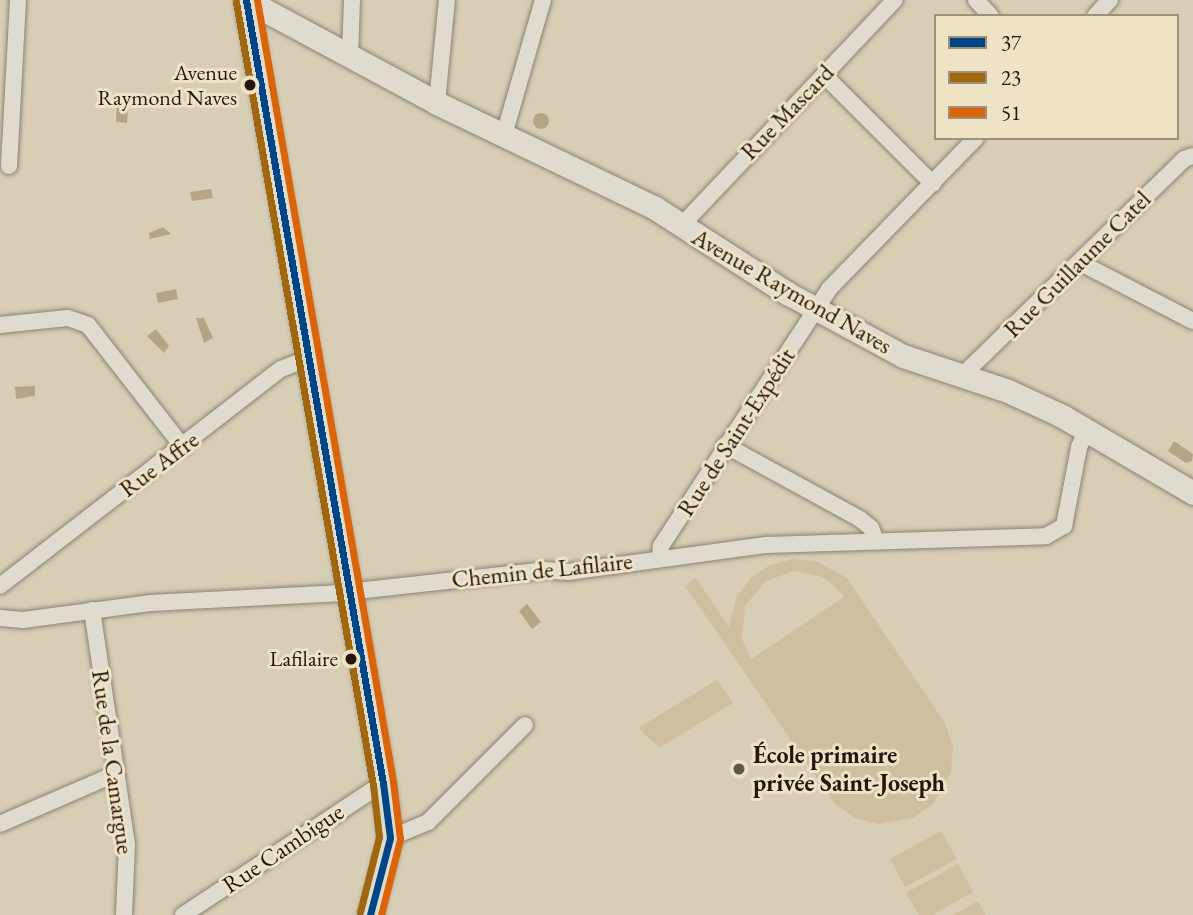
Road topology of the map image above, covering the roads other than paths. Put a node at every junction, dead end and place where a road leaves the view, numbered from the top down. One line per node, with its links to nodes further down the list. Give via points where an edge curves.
1 (18, 0): 17 (street)
2 (246, 0): 11 (street, Avenue Raymond Naves); 24 (street)
3 (352, 0): 11 (street)
4 (447, 0): 13 (street)
5 (543, 0): 14 (street)
6 (895, 0): 12 (street, Rue Mascard)
7 (976, 0): 9 (street)
8 (1110, 0): 10 (street)
9 (990, 14)
10 (1097, 14)
11 (350, 57): 13 (street, Avenue Raymond Naves)
12 (824, 75): 18 (street); 19 (street, Rue Mascard)
13 (437, 103): 14 (street, Avenue Raymond Naves)
14 (504, 135): 19 (street, Avenue Raymond Naves)
15 (974, 140): 18 (street, Rue de Saint-Expédit)
16 (1193, 156): 20 (street, Rue Guillaume Catel, via 1184,159)
17 (9, 166)
18 (933, 184): 21 (street, Rue de Saint-Expédit, via 830,288)
19 (681, 226): 21 (street, Avenue Raymond Naves)
20 (1080, 262): 22 (street); 25 (street, Rue Guillaume Catel, via 971,369)
21 (817, 309): 25 (street, Avenue Raymond Naves, via 903,356); 27 (street, Rue de Saint-Expédit)
22 (1193, 321)
23 (0, 325): 28 (street, via 68,318 88,325)
24 (309, 358): 28 (street, Rue Affre, via 281,369); 33 (street)
25 (967, 379): 26 (street, Avenue Raymond Naves, via 1008,391)
26 (1088, 428): 29 (street, Avenue Raymond Naves); 30 (street, Chemin de Lafilaire, via 1079,447 1065,526 1057,532)
27 (726, 445): 30 (street, via 860,519 872,528); 31 (street, Rue de Saint-Expédit, via 661,546)
28 (183, 447): 32 (street, Rue Affre)
29 (1193, 493)
30 (876, 541): 31 (street, Chemin de Lafilaire, via 766,545)
31 (660, 557): 33 (street, Chemin de Lafilaire, via 568,572 545,570)
32 (4, 580)
33 (351, 592): 34 (street, Chemin de Lafilaire); 38 (street)
34 (92, 610): 35 (street, Chemin de Lafilaire, via 23,620); 37 (street, Rue de la Camargue)
35 (0, 618)
36 (524, 725): 40 (street, via 428,822)
37 (115, 774): 39 (street); 41 (street, Rue de la Camargue, via 127,845)
38 (383, 783): 40 (street); 42 (street, Rue Cambigue)
39 (0, 824)
40 (390, 838): 43 (street)
41 (124, 915)
42 (183, 915)
43 (370, 915)

